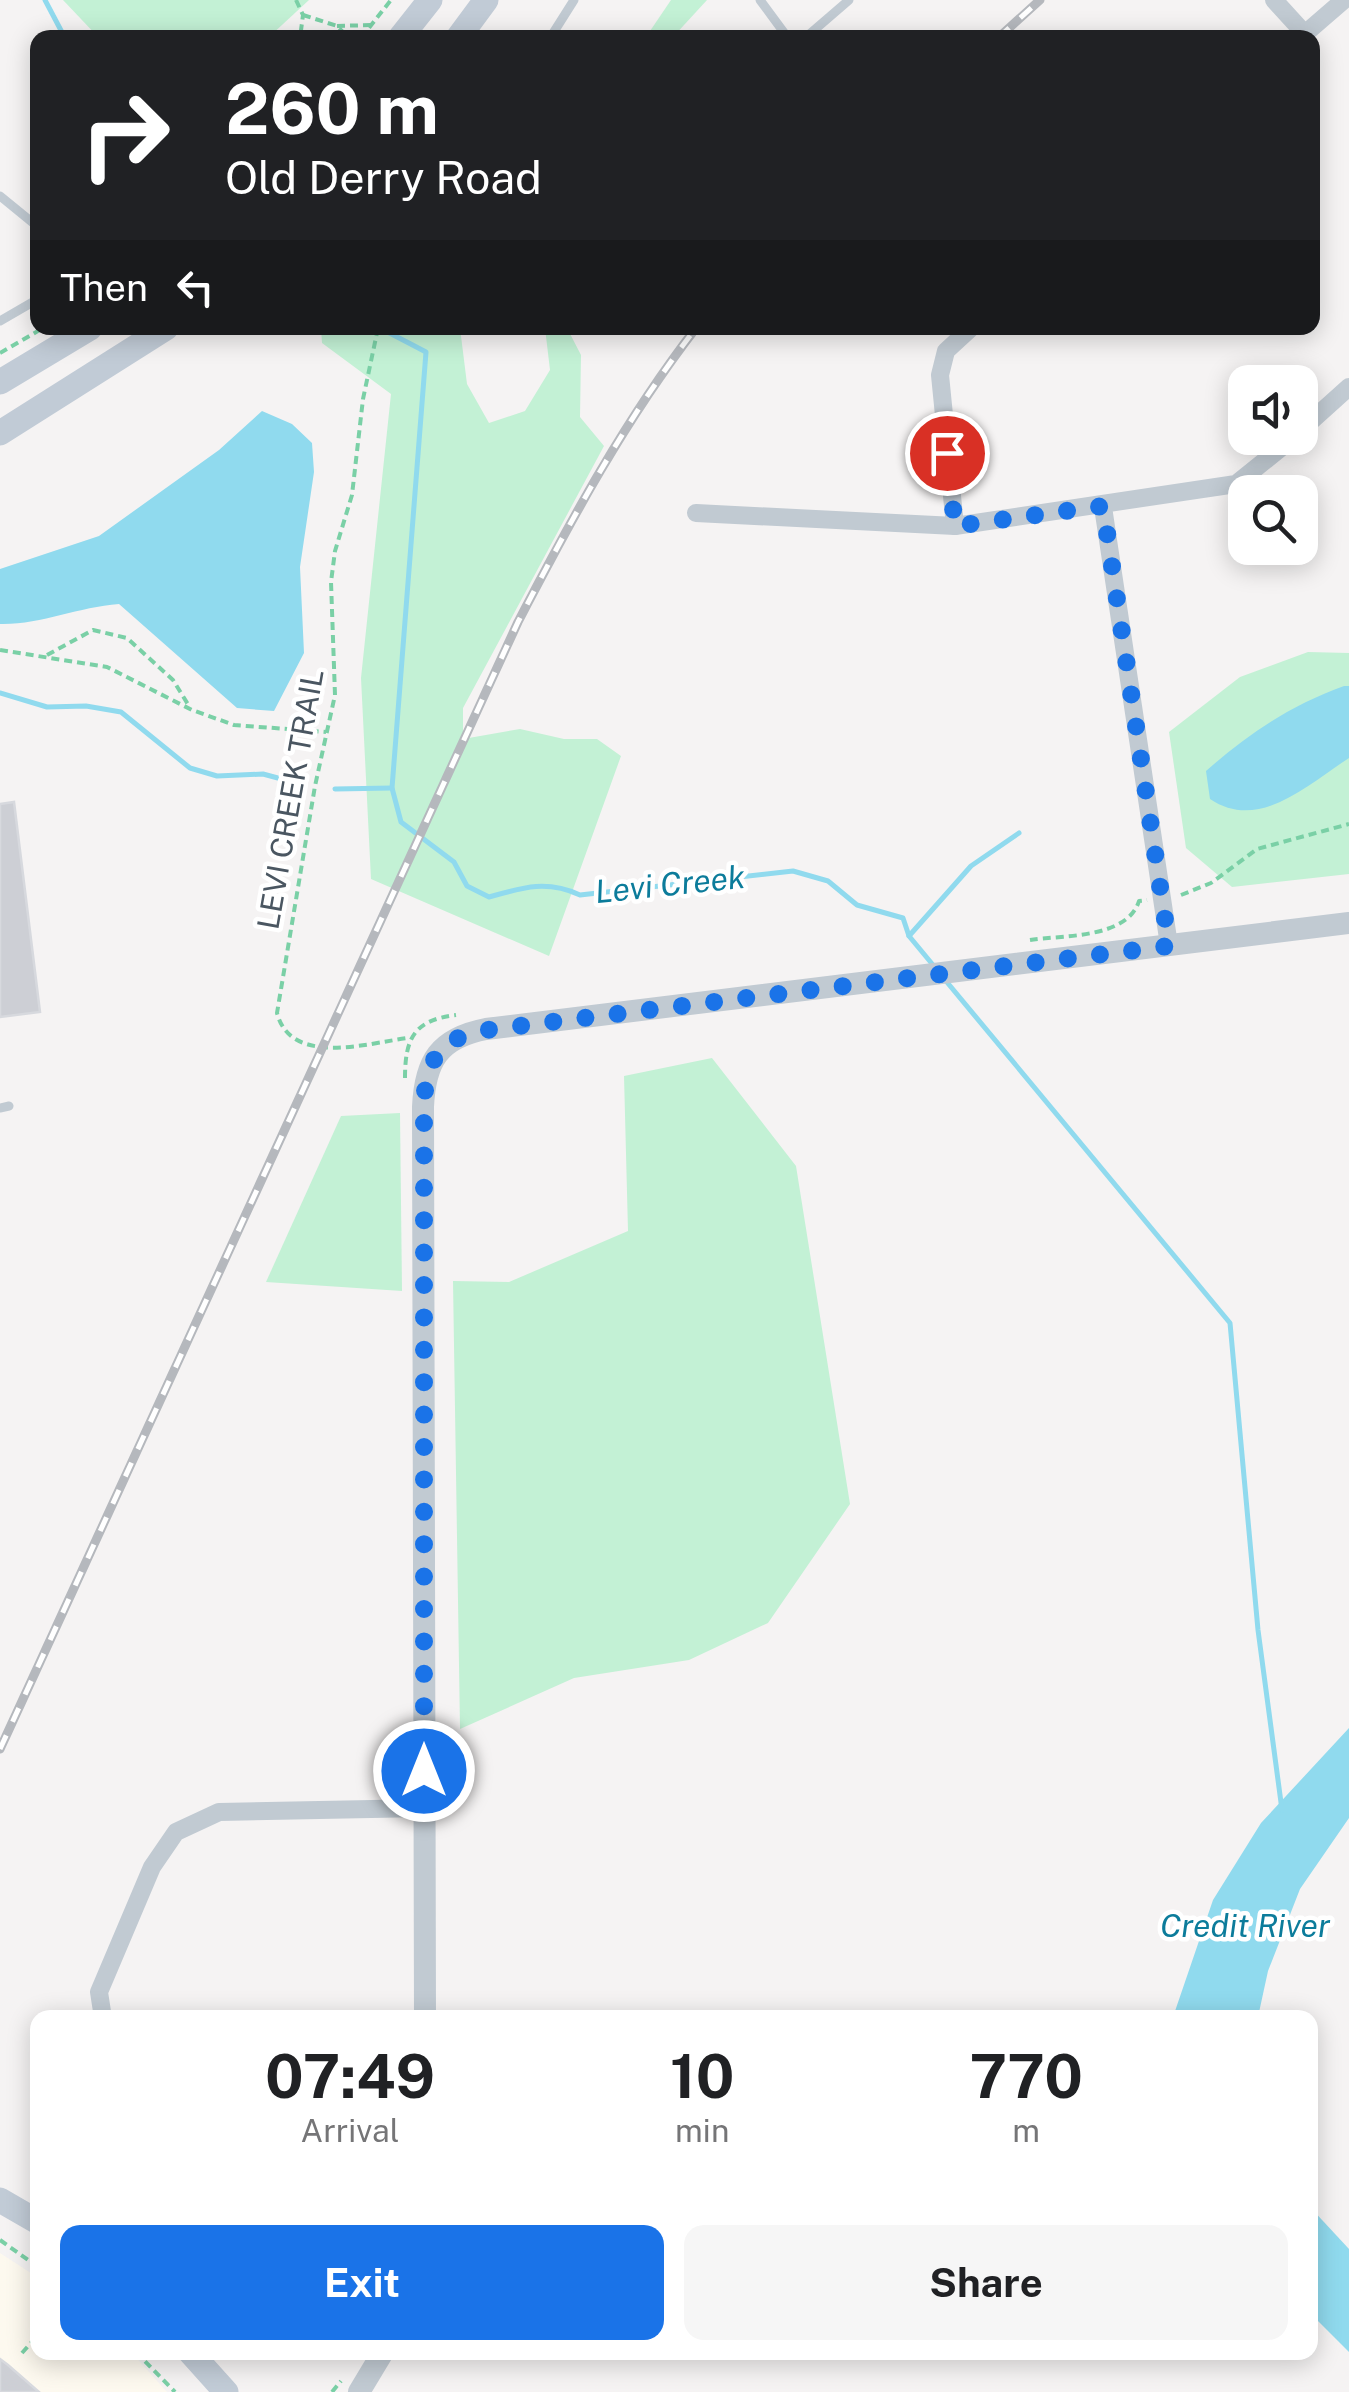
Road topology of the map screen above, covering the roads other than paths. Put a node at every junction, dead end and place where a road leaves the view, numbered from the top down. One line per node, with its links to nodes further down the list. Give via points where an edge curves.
1 (430, 0): 8 (main road)
2 (486, 0): 9 (main road)
3 (574, 0): 10 (lane)
4 (760, 0): 11 (lane)
5 (849, 0): 12 (lane)
6 (1274, 0): 13 (street)
7 (1344, 0): 14 (street)
8 (406, 30)
9 (464, 30)
10 (555, 30)
11 (782, 30)
12 (814, 30)
13 (1297, 30)
14 (1309, 30)
15 (0, 196): 16 (lane)
16 (30, 220)
17 (30, 304): 18 (lane)
18 (0, 321)
19 (78, 335): 22 (main road)
20 (155, 335): 25 (main road)
21 (963, 335): 29 (street, via 946,351 940,375)
22 (0, 382)
23 (1349, 387): 24 (street)
24 (1318, 415)
25 (0, 433)
26 (1272, 455): 27 (street, via 1236,484)
27 (1103, 506): 29 (street); 31 (street)
28 (696, 513): 29 (street)
29 (955, 526)
30 (1349, 923): 31 (street)
31 (1169, 946): 32 (street, via 464,1034 446,1042 428,1066 424,1107)
32 (424, 1808): 33 (street, via 220,1812 176,1832 152,1868 99,1992); 34 (street)
33 (102, 2010)
34 (425, 2010)
35 (0, 2200): 36 (main road)
36 (30, 2217)
37 (197, 2360): 39 (main road)
38 (378, 2360): 40 (street)
39 (226, 2392)
40 (359, 2392)

